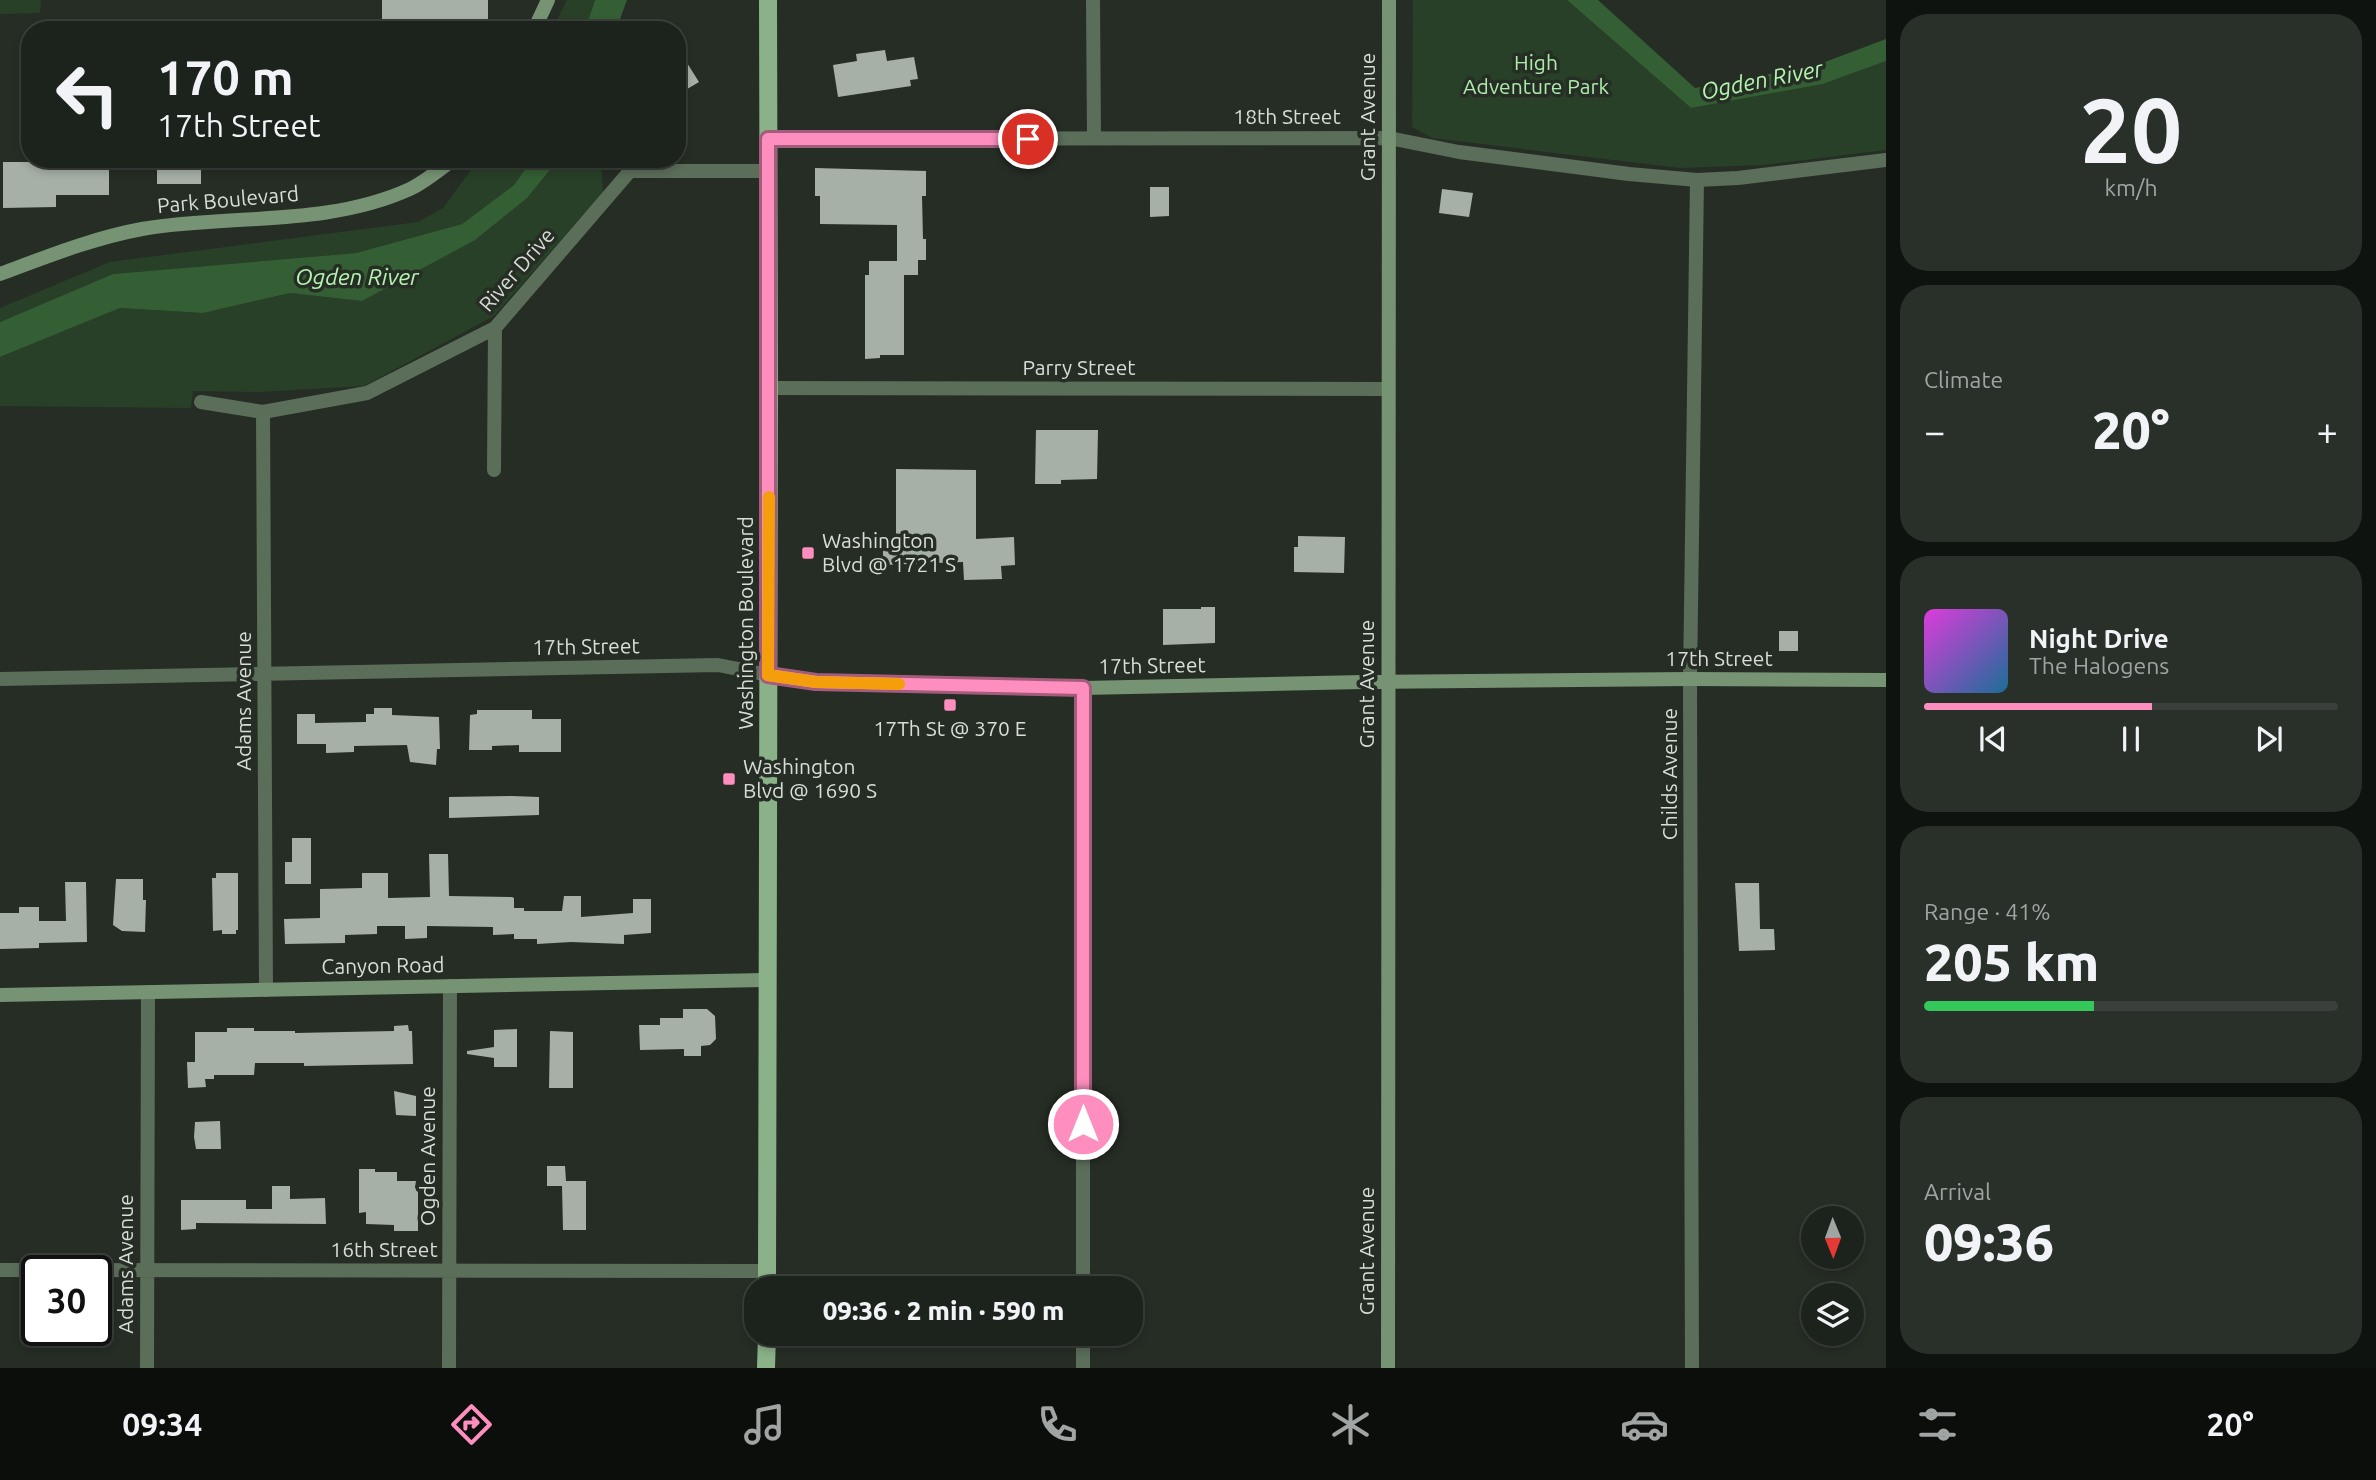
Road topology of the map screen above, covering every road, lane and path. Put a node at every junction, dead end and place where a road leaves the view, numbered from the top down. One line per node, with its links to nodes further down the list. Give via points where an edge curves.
1 (548, 0): 5 (street)
2 (768, 0): 8 (main road, Washington Boulevard)
3 (1093, 0): 6 (street)
4 (1389, 0): 7 (street, Grant Avenue)
5 (538, 21)
6 (1094, 138): 7 (street, 18th Street); 8 (street, 18th Street)
7 (1389, 138): 12 (street, 18th Street, via 1459,152); 16 (street, Grant Avenue)
8 (768, 139): 11 (main road, Washington Boulevard)
9 (1886, 160): 12 (street, 18th Street)
10 (441, 168): 13 (street, Park Boulevard, via 412,188 371,204 142,229 79,245)
11 (768, 171): 14 (street, River Drive, via 630,171); 15 (main road, Washington Boulevard)
12 (1697, 180): 23 (street, Childs Avenue)
13 (0, 274)
14 (495, 328): 18 (street, River Drive, via 366,393); 19 (street)
15 (769, 388): 16 (street, Parry Street); 21 (main road, Washington Boulevard)
16 (1388, 389): 25 (street, Grant Avenue)
17 (201, 402): 18 (street, River Drive)
18 (263, 412): 20 (street, Adams Avenue)
19 (494, 470)
20 (265, 674): 21 (street, 17th Street, via 719,665); 22 (street, 17th Street); 29 (street, Adams Avenue)
21 (768, 675): 26 (street, 17th Street, via 816,682); 27 (main road, Washington Boulevard)
22 (0, 679)
23 (1690, 679): 24 (street, 17th Street); 25 (street, 17th Street); 45 (street, Childs Avenue)
24 (1886, 681)
25 (1387, 682): 26 (street, 17th Street); 44 (street, Grant Avenue)
26 (1083, 688): 36 (street)
27 (767, 980): 28 (street, Canyon Road); 35 (main road, Washington Boulevard)
28 (450, 986): 29 (street, Canyon Road); 34 (street, Ogden Avenue)
29 (266, 990): 30 (street, Canyon Road)
30 (148, 992): 31 (street, Canyon Road); 33 (street, Adams Avenue)
31 (0, 995)
32 (0, 1270): 33 (street, 16th Street)
33 (147, 1271): 34 (street, 16th Street); 40 (street, Adams Avenue)
34 (448, 1271): 37 (street, 16th Street); 41 (street, Ogden Avenue)
35 (767, 1276)
36 (1083, 1276)
37 (744, 1278)
38 (766, 1346): 42 (main road)
39 (1083, 1346): 43 (street)
40 (147, 1368)
41 (449, 1368)
42 (766, 1368)
43 (1083, 1368)
44 (1388, 1368)
45 (1692, 1368)

